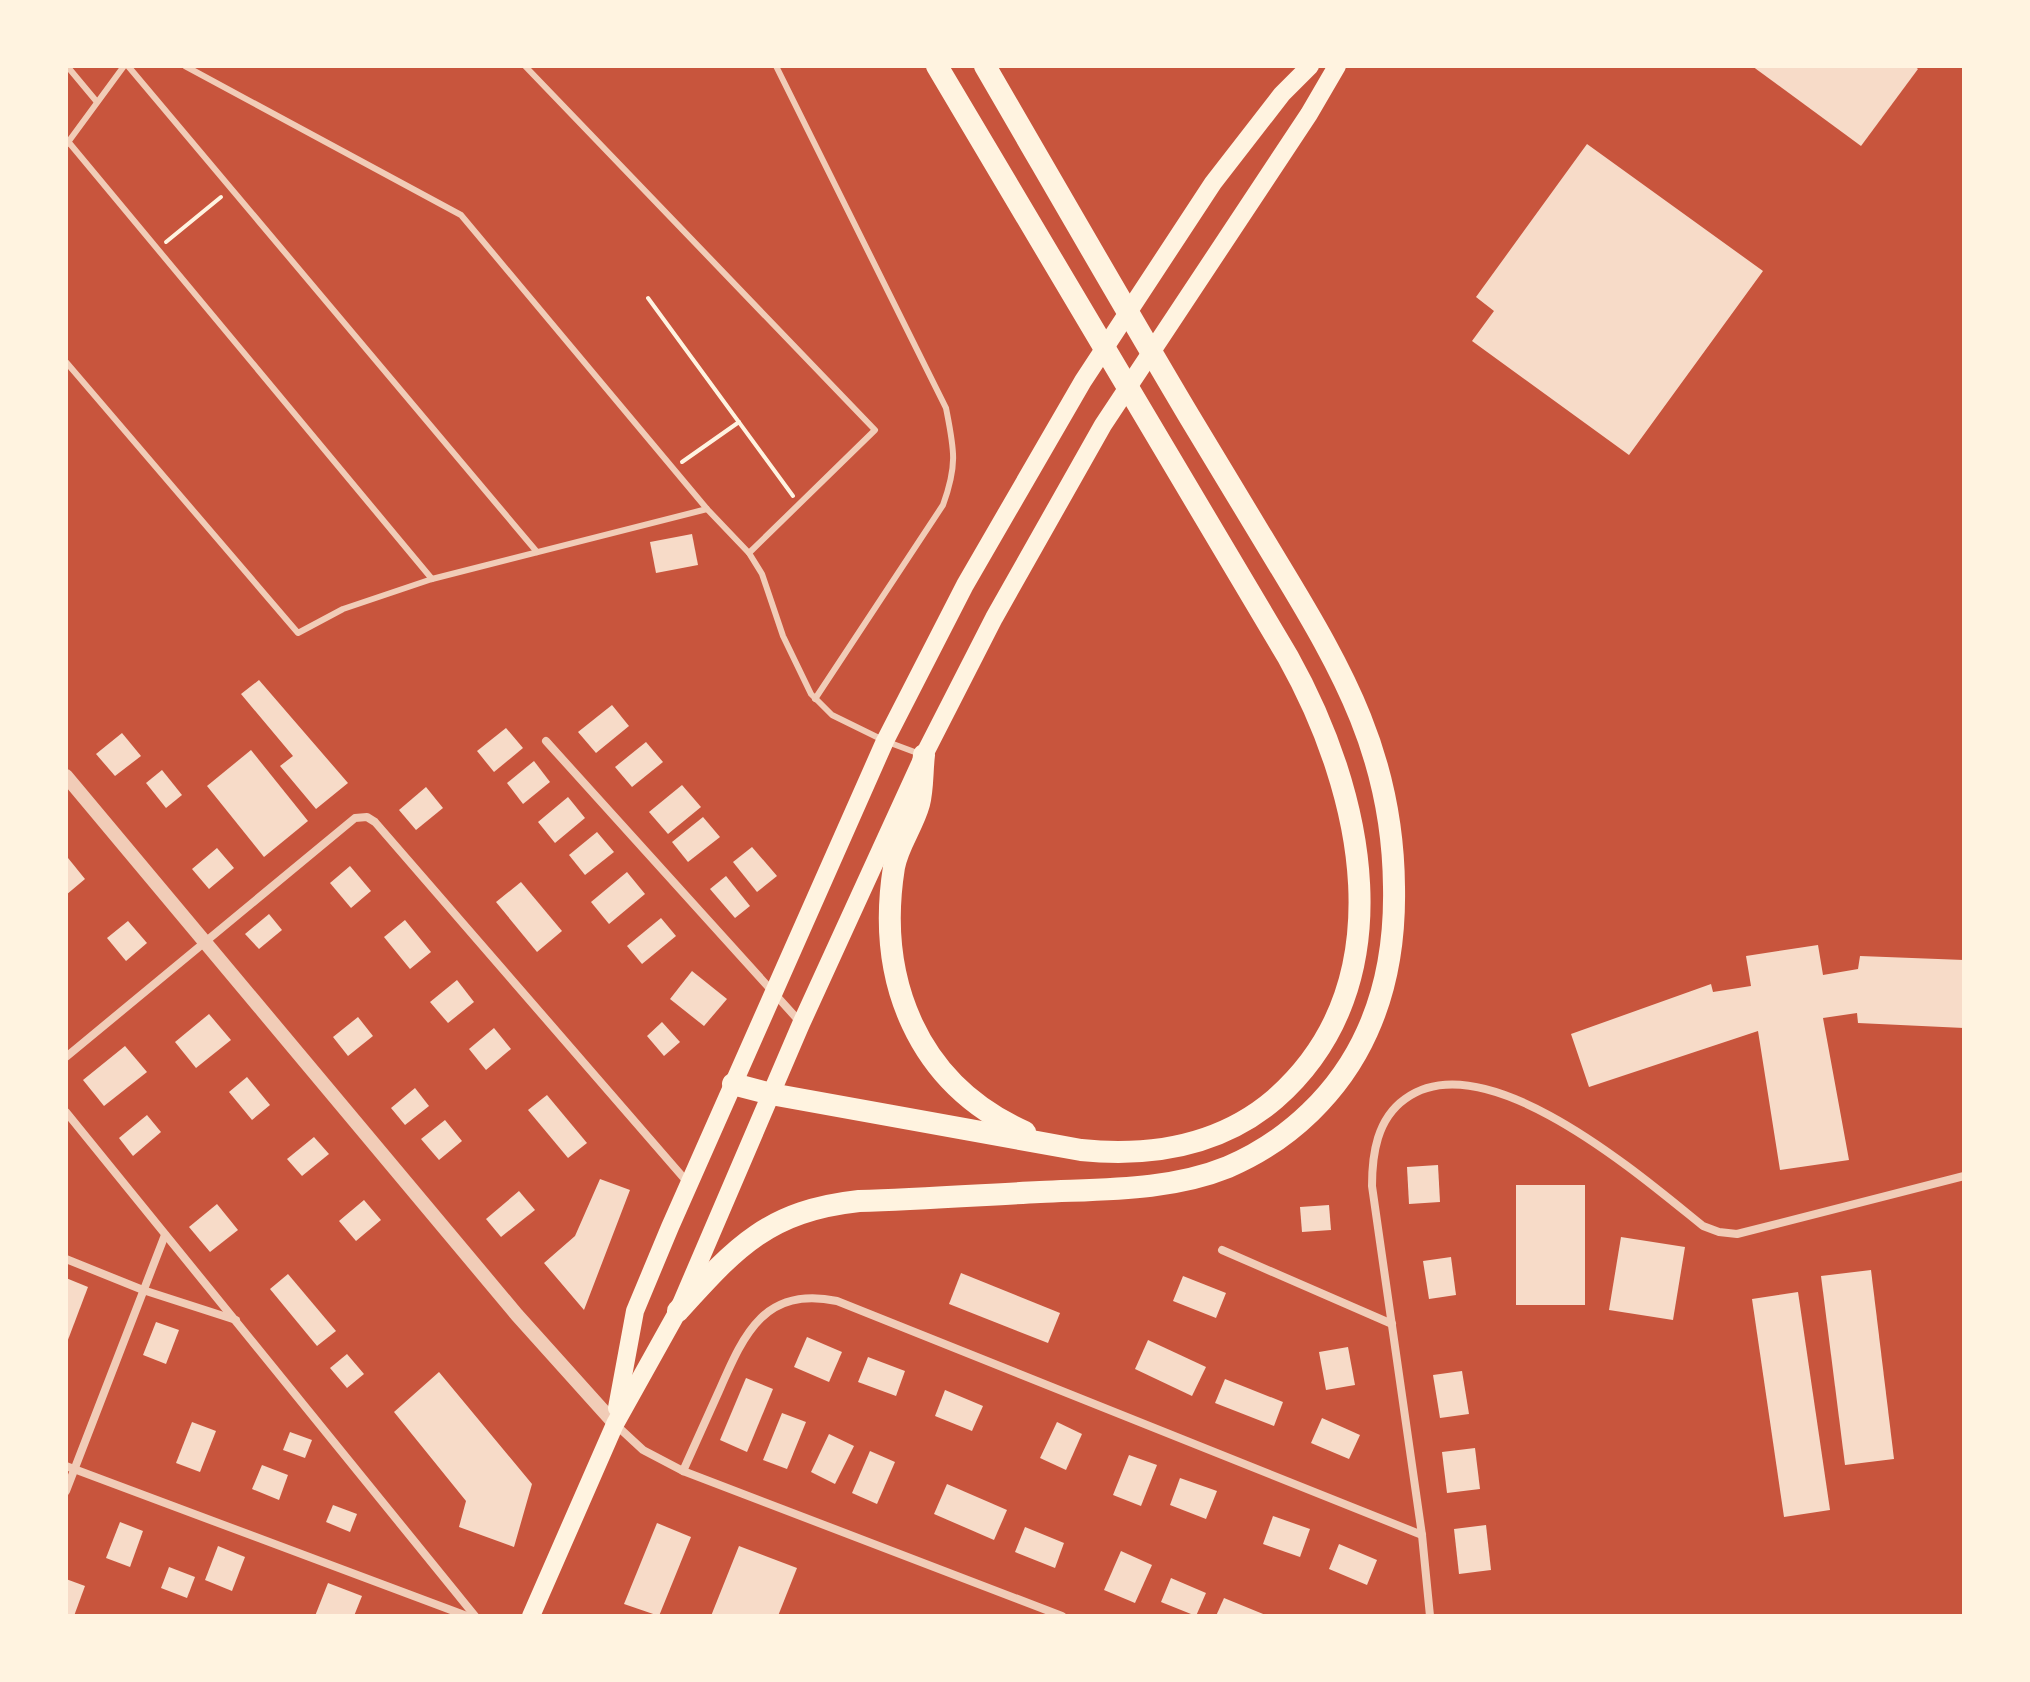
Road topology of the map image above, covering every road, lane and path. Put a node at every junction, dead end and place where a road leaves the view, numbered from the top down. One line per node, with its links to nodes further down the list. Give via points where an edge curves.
1 (67, 66): 10 (lane)
2 (126, 66): 10 (lane); 12 (lane)
3 (185, 66): 17 (lane, via 461,215)
4 (525, 66): 18 (lane, via 875,430)
5 (776, 66): 23 (lane, via 946,408 955,458 943,505)
6 (937, 66): 35 (highway, via 1300,677 1332,747 1353,829 1359,906 1356,951 1344,1000 1322,1045 1297,1078 1267,1105 1211,1137 1122,1154)
7 (985, 66): 42 (highway, via 1354,699 1378,770 1392,845 1393,938 1382,994 1353,1060 1320,1103 1244,1159 1178,1182 1131,1188 821,1206 751,1238)
8 (1310, 66): 25 (main road, via 1213,183 1083,381 965,585)
9 (1337, 66): 26 (main road, via 1103,425)
10 (97, 102): 11 (lane)
11 (67, 142): 13 (lane)
12 (232, 188): 13 (path); 20 (lane)
13 (158, 248): 22 (lane)
14 (648, 298): 16 (path)
15 (66, 362): 22 (lane, via 298,633 343,609)
16 (739, 422): 17 (path); 18 (path)
17 (673, 468): 19 (lane)
18 (799, 504): 21 (lane)
19 (707, 509): 20 (lane); 21 (lane)
20 (537, 552): 22 (lane)
21 (749, 553): 23 (lane)
22 (432, 579)
23 (815, 699): 25 (lane, via 832,715)
24 (546, 741): 29 (street)
25 (885, 741): 26 (lane); 29 (main road)
26 (924, 755): 30 (main road); 35 (highway, via 919,804 895,863 891,897 891,953 901,1000 931,1054 974,1100 1016,1128)
27 (66, 776): 28 (street)
28 (204, 942): 31 (street); 37 (street, via 355,818 367,817); 45 (street)
29 (772, 993): 30 (street); 32 (main road)
30 (801, 1024): 33 (main road)
31 (66, 1057)
32 (733, 1084): 33 (highway); 37 (main road)
33 (771, 1094): 35 (highway); 42 (main road)
34 (66, 1112): 38 (street)
35 (1060, 1146)
36 (1964, 1176): 44 (street, via 1737,1234 1719,1232 1703,1226 1613,1153 1561,1120 1480,1089 1435,1085 1397,1105 1374,1151 1372,1186)
37 (689, 1184): 45 (main road, via 635,1311)
38 (165, 1235): 41 (street); 43 (street)
39 (1222, 1250): 44 (street)
40 (66, 1259): 41 (street)
41 (143, 1290): 43 (street); 46 (street)
42 (678, 1311): 45 (main road)
43 (237, 1320): 51 (street)
44 (1392, 1324): 49 (street)
45 (615, 1424): 47 (street, via 643,1450); 52 (main road)
46 (70, 1468): 48 (street); 50 (street)
47 (683, 1471): 49 (street, via 739,1345 754,1323 779,1305 814,1296); 53 (street)
48 (66, 1491)
49 (1422, 1535): 54 (street)
50 (467, 1616)
51 (475, 1616)
52 (531, 1616)
53 (1062, 1616)
54 (1430, 1616)

